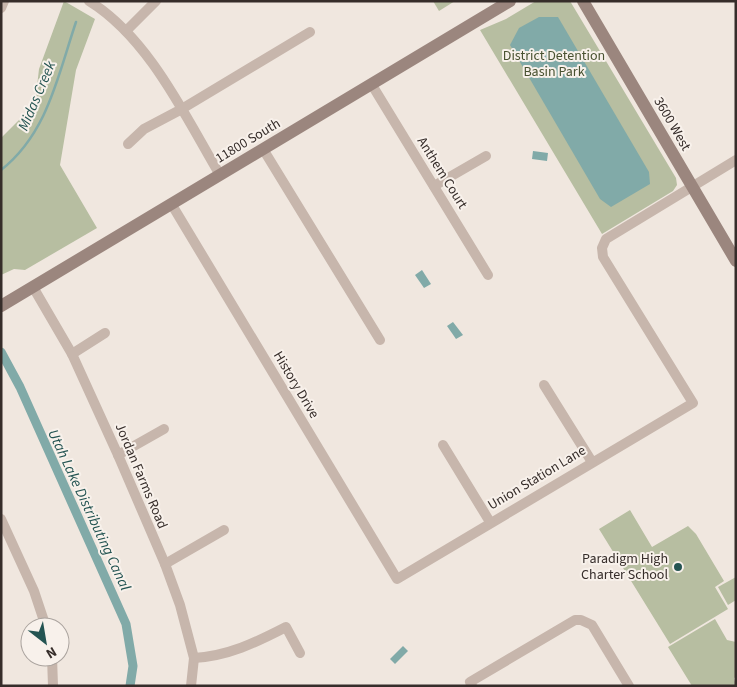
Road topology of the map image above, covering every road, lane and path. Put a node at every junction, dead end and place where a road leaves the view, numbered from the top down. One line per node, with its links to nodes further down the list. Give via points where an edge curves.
1 (4, 1): 6 (street)
2 (89, 1): 7 (street)
3 (156, 1): 7 (street)
4 (510, 1): 9 (main road, 11800 South)
5 (583, 1): 17 (main road, 3600 West)
6 (1, 8)
7 (126, 31): 10 (street, via 146,53)
8 (310, 32): 10 (street)
9 (372, 84): 12 (main road, 11800 South); 16 (street, Anthem Court)
10 (180, 110): 11 (street, via 144,129); 15 (street)
11 (128, 144)
12 (263, 149): 15 (main road, 11800 South); 24 (street)
13 (486, 156): 16 (street)
14 (736, 160): 17 (street)
15 (220, 175): 18 (main road, 11800 South)
16 (434, 186): 20 (street, Anthem Court)
17 (691, 187): 19 (main road, 3600 West); 30 (street, Union Station Lane, via 606,239 602,248 603,258 693,403)
18 (172, 205): 21 (main road, 11800 South); 35 (street, History Drive)
19 (736, 261)
20 (488, 275)
21 (33, 288): 22 (main road, 11800 South); 25 (street, Jordan Farms Road)
22 (1, 306)
23 (106, 333): 25 (street)
24 (380, 340)
25 (72, 354): 29 (street, Jordan Farms Road)
26 (544, 385): 30 (street)
27 (164, 429): 29 (street)
28 (443, 445): 32 (street)
29 (118, 455): 34 (street, Jordan Farms Road)
30 (592, 462): 32 (street, Union Station Lane)
31 (1, 519): 36 (street)
32 (490, 522): 35 (street, Union Station Lane)
33 (224, 530): 34 (street)
34 (164, 564): 38 (street, Jordan Farms Road, via 180,605)
35 (397, 579)
36 (43, 617)
37 (300, 653): 38 (street, via 286,628 250,646 217,657)
38 (194, 658): 42 (street, Jordan Farms Road)
39 (52, 667): 41 (street)
40 (471, 684): 43 (street, via 575,620 587,621 597,632)
41 (53, 686)
42 (191, 686)
43 (629, 686)

